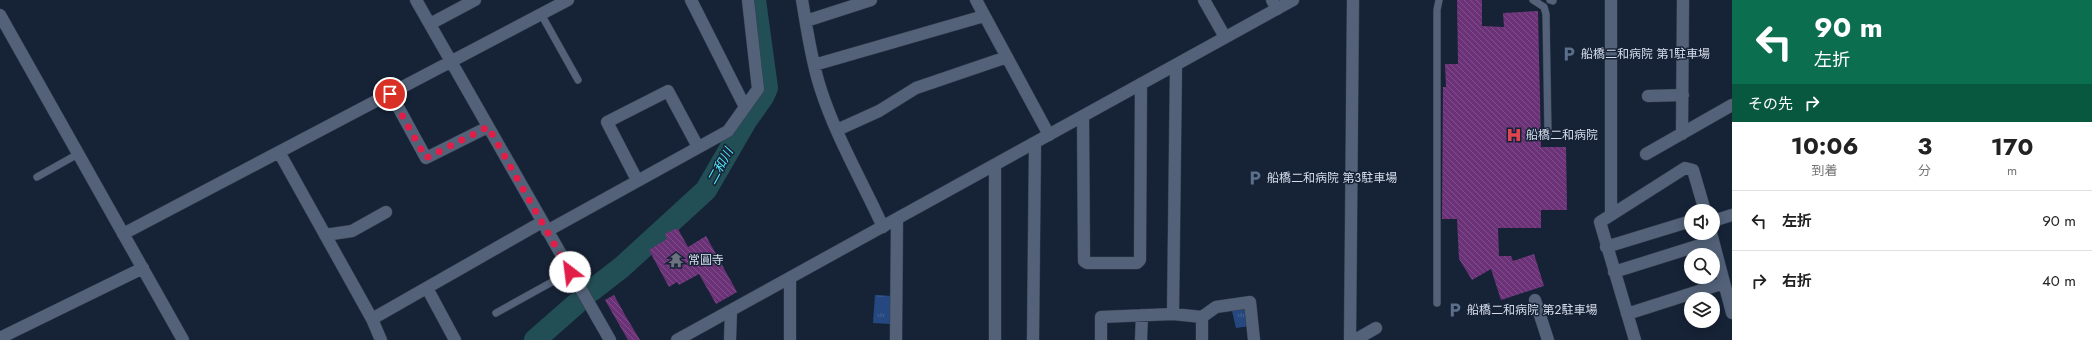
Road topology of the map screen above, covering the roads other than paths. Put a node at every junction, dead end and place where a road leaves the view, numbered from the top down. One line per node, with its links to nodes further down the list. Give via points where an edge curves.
1 (416, 0): 21 (street)
2 (475, 0): 21 (street)
3 (568, 0): 17 (street)
4 (691, 0): 33 (street)
5 (748, 0): 33 (street, via 758,89)
6 (802, 0): 20 (street)
7 (871, 0): 20 (street)
8 (976, 0): 19 (street)
9 (1204, 0): 22 (street)
10 (1293, 0): 16 (street)
11 (1353, 0): 94 (street)
12 (1439, 0): 69 (lane)
13 (1533, 0): 37 (lane, via 1544,7 1546,14)
14 (1611, 0): 50 (street)
15 (1684, 0): 30 (street)
16 (1274, 4): 22 (street)
17 (541, 14): 24 (street); 27 (lane)
18 (0, 15): 43 (street)
19 (984, 16): 23 (street); 25 (street)
20 (806, 20): 25 (street)
21 (430, 24): 24 (street)
22 (1225, 37): 26 (street)
23 (1007, 57): 36 (street, via 916,88 879,111); 39 (street)
24 (451, 62): 29 (street); 35 (street)
25 (814, 65): 36 (street)
26 (1176, 65): 28 (street); 73 (street)
27 (578, 80)
28 (1141, 84): 34 (street); 34 (street, via 1140,260 1137,263 1084,261)
29 (390, 94): 35 (street, via 426,158); 42 (street)
30 (1683, 95): 31 (street); 38 (street)
31 (1648, 96)
32 (1732, 105): 38 (street)
33 (745, 107): 41 (street, via 728,131)
34 (1082, 116): 39 (street)
35 (488, 127): 56 (street)
36 (837, 130): 55 (street)
37 (1548, 133)
38 (1682, 134): 44 (street)
39 (1049, 135): 40 (street)
40 (1035, 143): 45 (street); 89 (street)
41 (698, 147): 47 (street); 47 (street, via 668,91 607,122)
42 (279, 152): 57 (street); 58 (street)
43 (78, 154): 46 (lane); 57 (street)
44 (1646, 154)
45 (995, 165): 52 (street); 88 (street)
46 (37, 177)
47 (637, 180): 56 (street)
48 (1703, 204): 50 (street, via 1693,170 1685,168)
49 (386, 212): 58 (street, via 352,231)
50 (1611, 214): 61 (street, via 1600,222)
51 (1732, 215): 53 (street)
52 (897, 219): 55 (street); 87 (street)
53 (1720, 219)
54 (1684, 223): 61 (street)
55 (883, 226): 65 (street)
56 (545, 227): 63 (street); 67 (street)
57 (123, 234): 62 (street)
58 (325, 235): 77 (street)
59 (1704, 240): 64 (street)
60 (1713, 240): 66 (street)
61 (1606, 247): 64 (street)
62 (143, 268): 79 (street); 80 (street)
63 (570, 272): 71 (lane); 83 (street)
64 (1614, 272): 74 (street)
65 (790, 278): 70 (street); 86 (street)
66 (1724, 283): 72 (street); 74 (street)
67 (427, 288): 77 (street); 82 (street)
68 (1535, 300): 96 (street)
69 (1437, 302)
70 (731, 311): 84 (street); 85 (street)
71 (496, 313)
72 (1732, 313)
73 (1173, 314): 75 (street); 76 (street)
74 (1627, 314): 97 (street)
75 (1142, 315): 90 (street, via 1101,317); 91 (street)
76 (1202, 317): 92 (street); 93 (street, via 1216,307 1250,302)
77 (372, 319): 81 (street)
78 (1376, 328): 95 (street)
79 (0, 338)
80 (183, 340)
81 (381, 340)
82 (455, 340)
83 (610, 340)
84 (677, 340)
85 (730, 340)
86 (790, 340)
87 (896, 340)
88 (995, 340)
89 (1033, 340)
90 (1101, 340)
91 (1141, 340)
92 (1202, 340)
93 (1254, 340)
94 (1350, 340)
95 (1355, 340)
96 (1548, 340)
97 (1635, 340)

